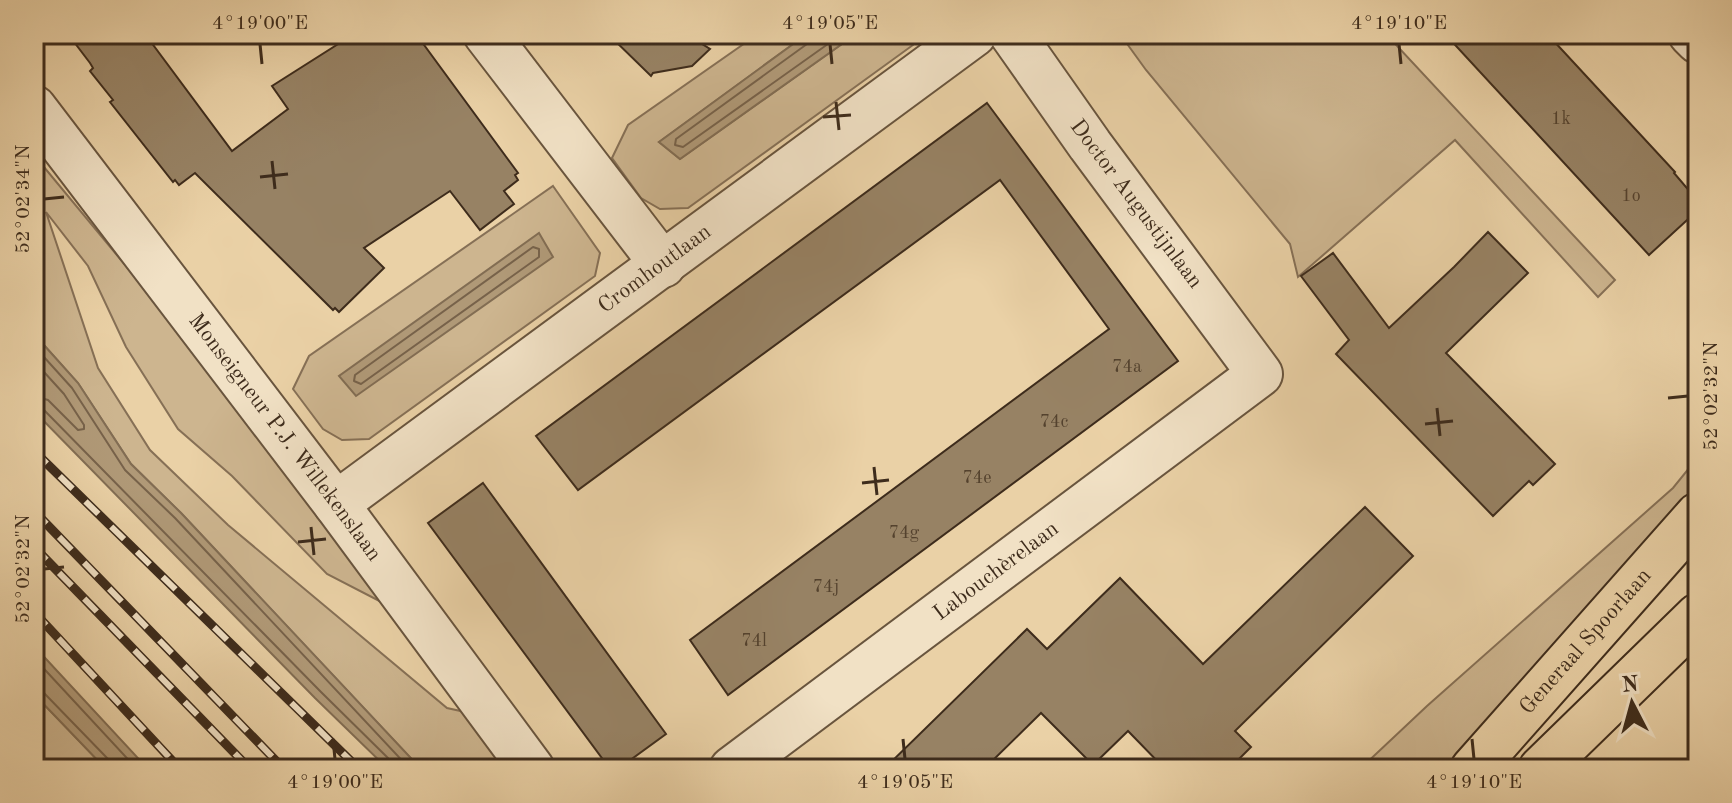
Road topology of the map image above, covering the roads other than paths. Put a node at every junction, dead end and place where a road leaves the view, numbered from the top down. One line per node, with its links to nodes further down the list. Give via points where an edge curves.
1 (486, 34): 7 (street)
2 (974, 34): 7 (street, Cromhoutlaan)
3 (1012, 34): 8 (street, Doctor Augustijnlaan)
4 (1691, 34): 5 (street)
5 (1698, 41)
6 (34, 108): 9 (street, Monseigneur P.J. Willekenslaan)
7 (663, 265): 9 (street, Cromhoutlaan)
8 (1260, 374): 14 (street, Labouchèrelaan)
9 (336, 504): 13 (street, Monseigneur P.J. Willekenslaan)
10 (1698, 515): 15 (main road, Generaal Spoorlaan)
11 (1698, 616): 12 (main road)
12 (1545, 766)
13 (532, 769)
14 (732, 769)
15 (1473, 769)

